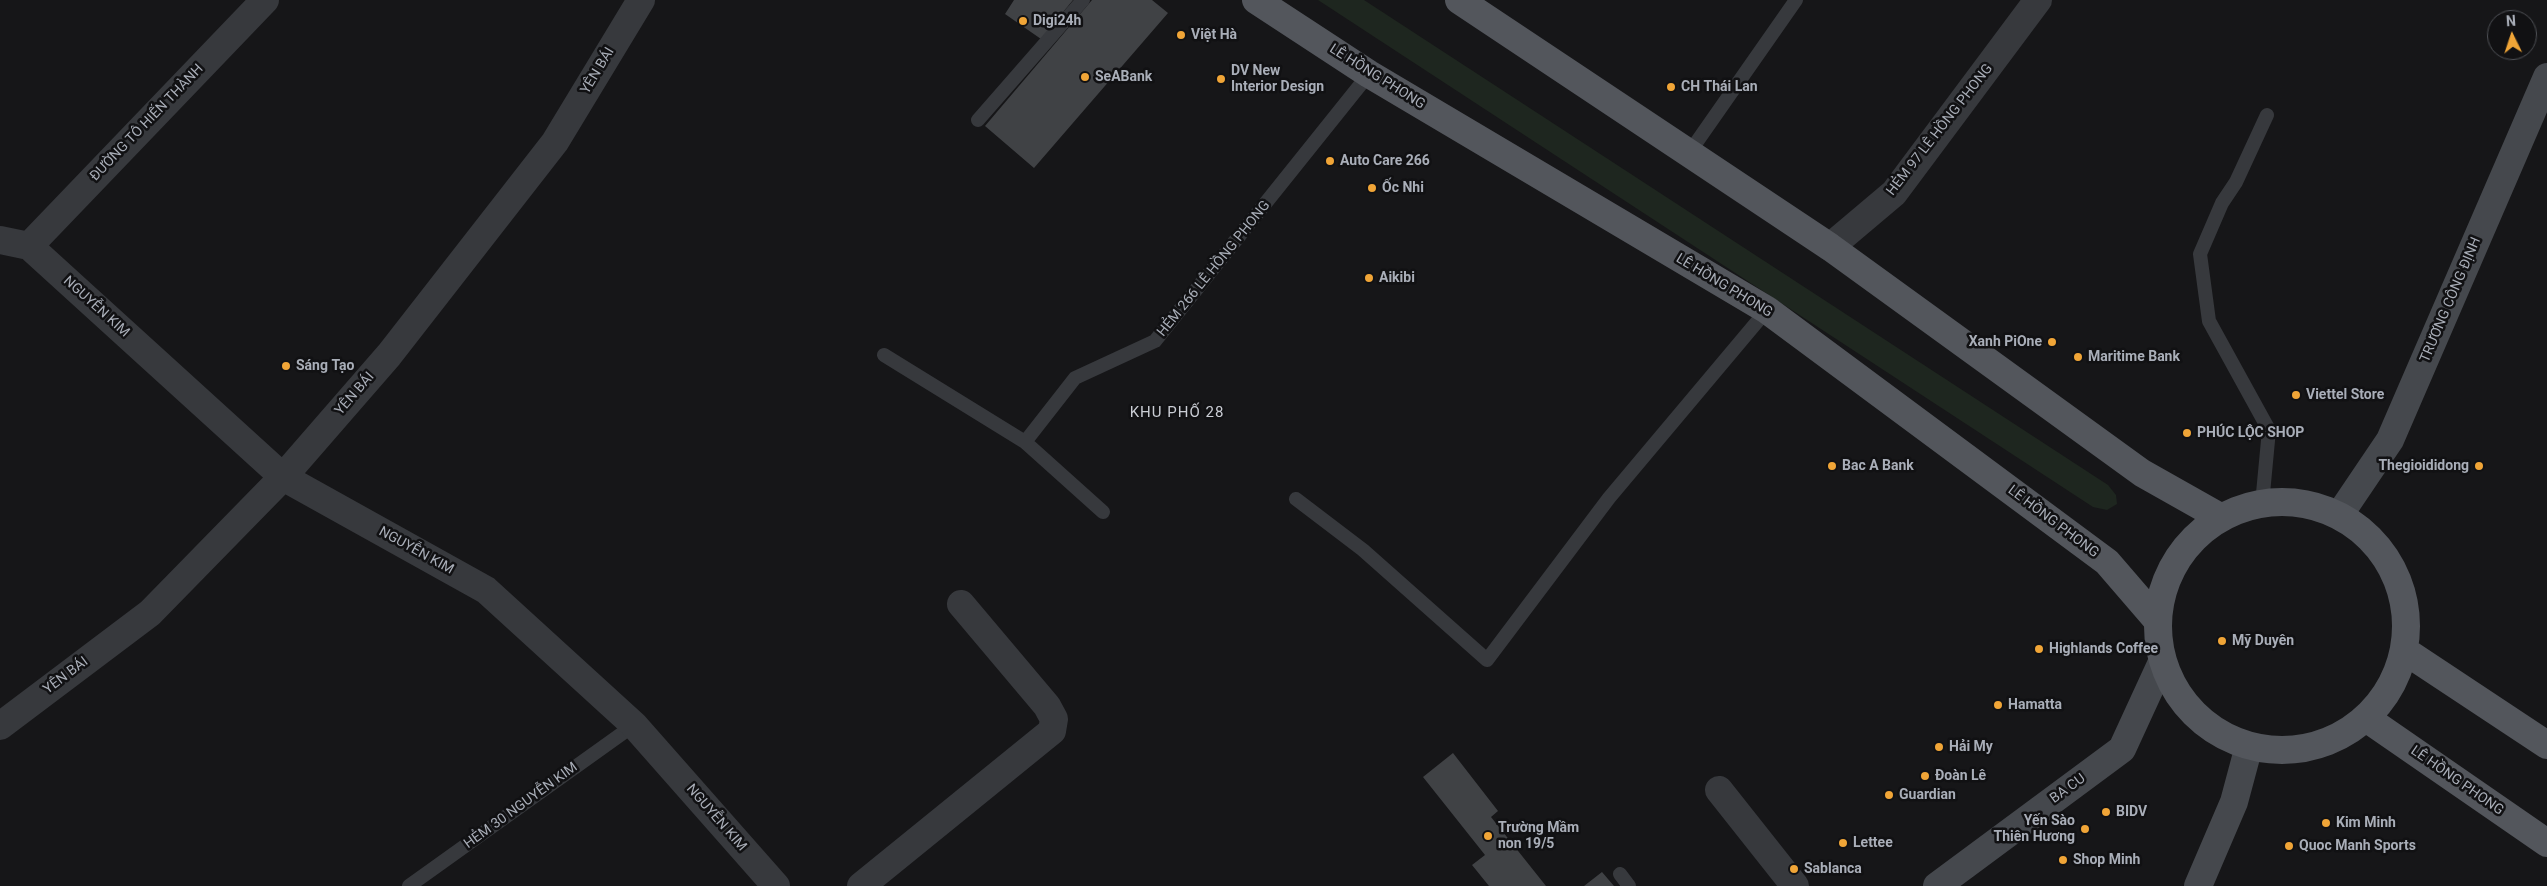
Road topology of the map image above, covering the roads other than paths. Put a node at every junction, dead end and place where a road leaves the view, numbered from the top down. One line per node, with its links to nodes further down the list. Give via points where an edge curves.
1 (266, 0): 14 (street, ĐƯỜNG TÔ HIẾN THÀNH)
2 (641, 0): 19 (street, YÊN BÁI, via 555,142 389,355)
3 (1083, 0): 11 (lane)
4 (1256, 0): 8 (main road, LÊ HỒNG PHONG)
5 (1459, 0): 12 (main road)
6 (1796, 0): 12 (lane)
7 (2038, 0): 15 (street, HẺM 97 LÊ HỒNG PHONG, via 1894,193)
8 (1369, 74): 16 (main road, LÊ HỒNG PHONG); 18 (lane, HẺM 266 LÊ HỒNG PHONG, via 1156,342 1075,378)
9 (2547, 77): 23 (main road, TRƯƠNG CÔNG ĐỊNH, via 2390,440)
10 (2267, 115): 21 (lane, via 2200,254 2209,321 2268,430)
11 (978, 120)
12 (1689, 153): 15 (main road)
13 (0, 240): 14 (street)
14 (29, 246): 19 (street, NGUYỄN KIM)
15 (1830, 247): 24 (main road, via 2142,473)
16 (1767, 310): 20 (lane, via 1609,498 1487,660 1364,550); 26 (main road, LÊ HỒNG PHONG, via 2108,562)
17 (884, 355): 18 (lane)
18 (1025, 442): 22 (lane)
19 (283, 477): 30 (street, NGUYỄN KIM, via 486,590); 31 (street, YÊN BÁI, via 150,613)
20 (1296, 499)
21 (2262, 504): 23 (main road, via 2301,502); 24 (main road)
22 (1103, 512)
23 (2340, 514): 27 (main road, via 2372,539 2396,572 2407,611)
24 (2220, 517): 26 (main road, via 2188,544 2165,579)
25 (961, 604): 39 (street, via 1047,706 1054,719 1052,731)
26 (2157, 620): 28 (main road)
27 (2405, 651): 29 (main road, via 2391,690); 32 (main road)
28 (2162, 662): 33 (main road, via 2180,699 2211,728); 42 (main road, BA CU, via 2122,749)
29 (2366, 718): 33 (main road, via 2329,742 2289,750); 35 (main road, LÊ HỒNG PHONG)
30 (634, 725): 37 (lane, HẺM 30 NGUYỄN KIM); 38 (street, NGUYỄN KIM)
31 (0, 726)
32 (2547, 745)
33 (2249, 746): 43 (main road, via 2234,802)
34 (1719, 790): 41 (street)
35 (2547, 844)
36 (1620, 874): 40 (lane)
37 (409, 886)
38 (776, 886)
39 (861, 886)
40 (1629, 886)
41 (1795, 886)
42 (1937, 886)
43 (2198, 886)

